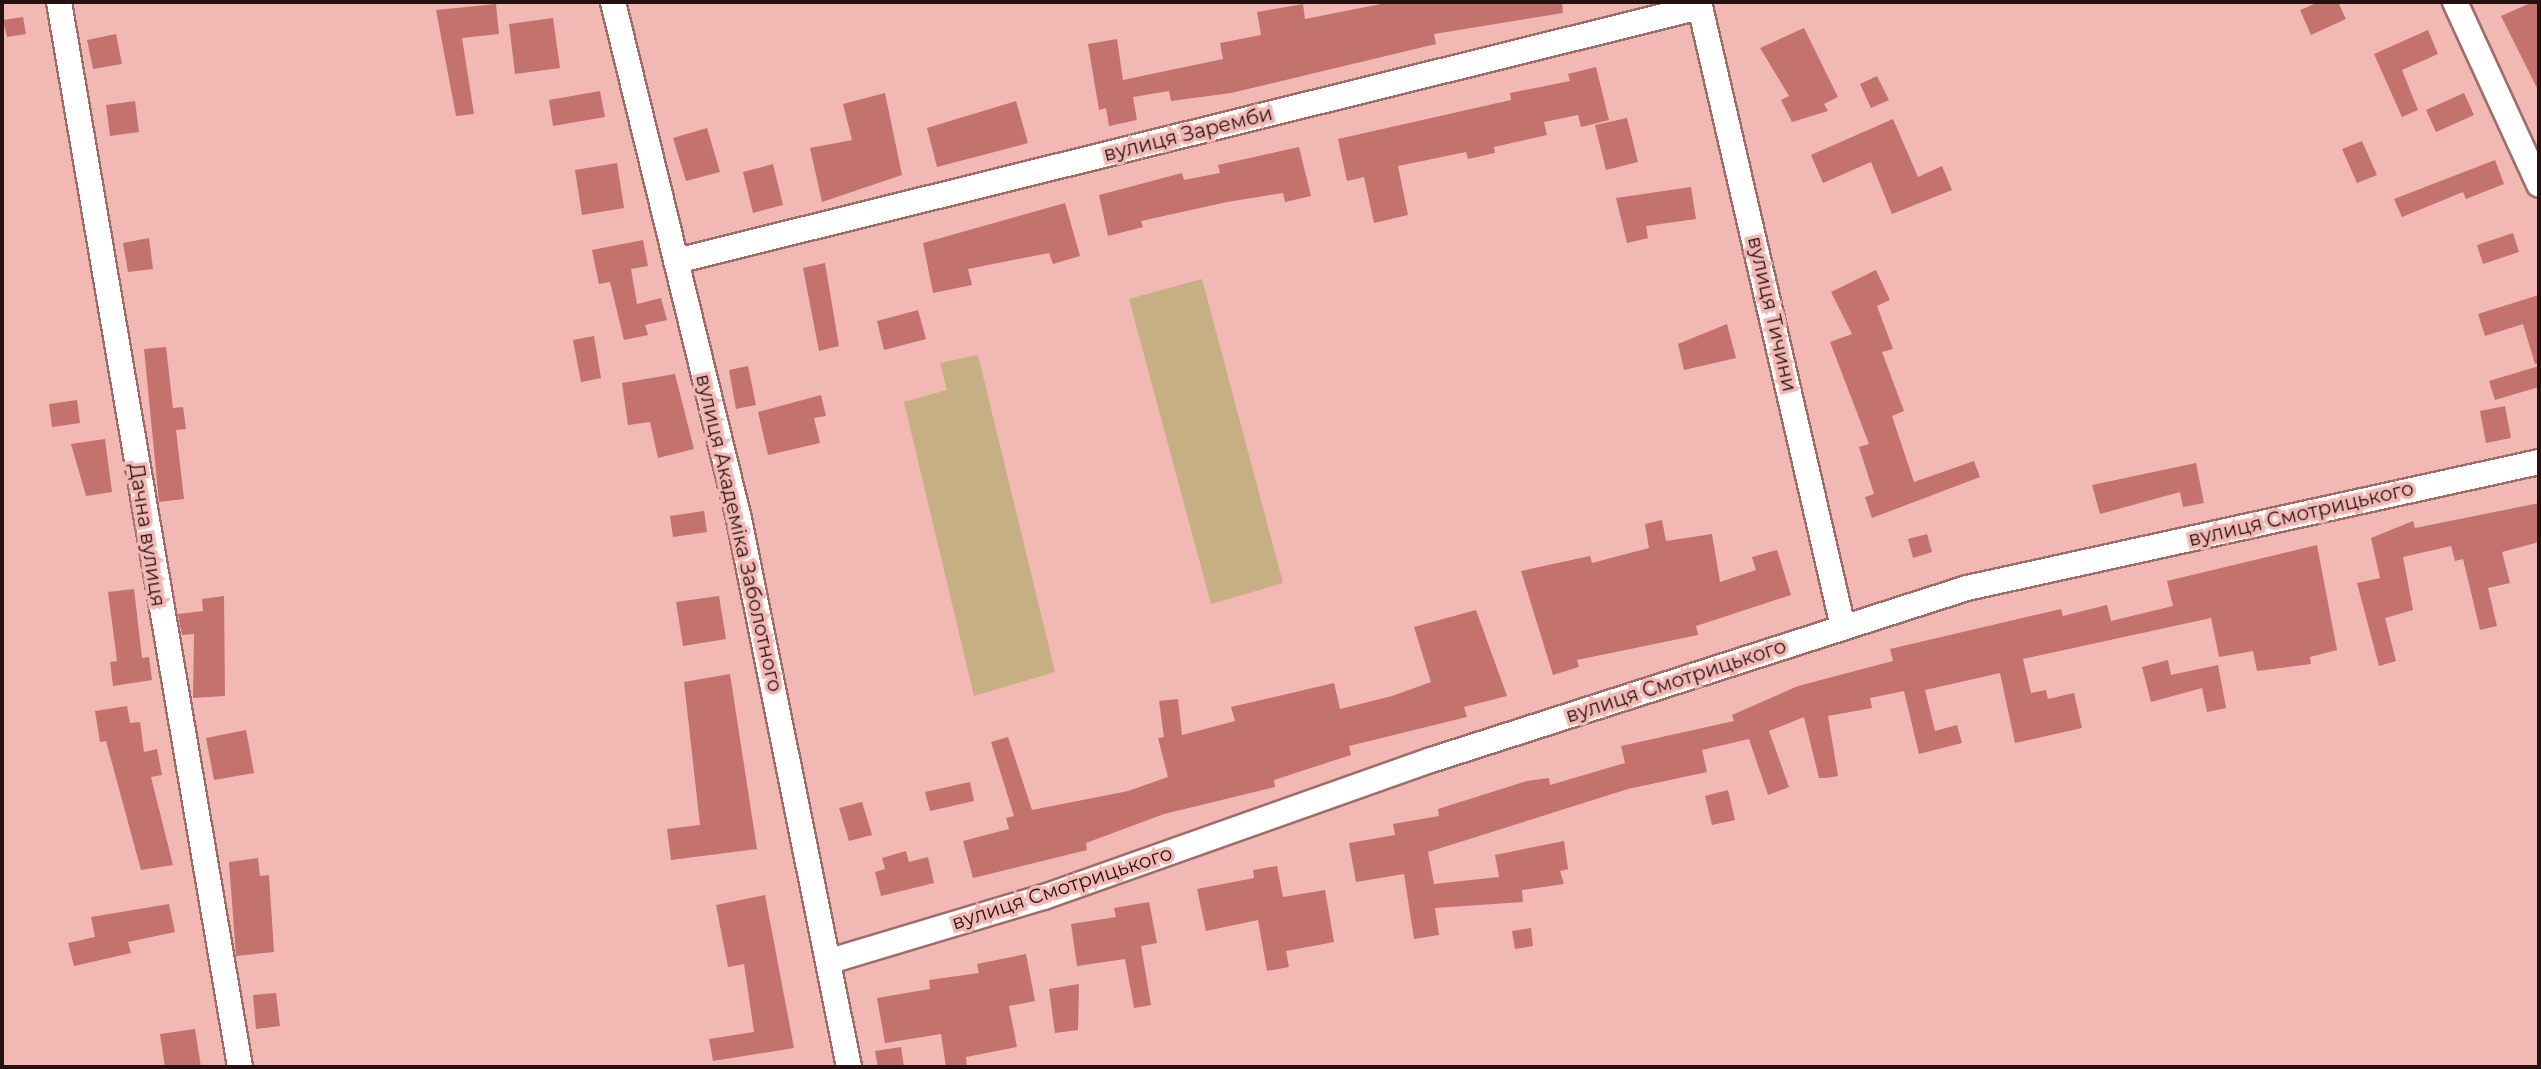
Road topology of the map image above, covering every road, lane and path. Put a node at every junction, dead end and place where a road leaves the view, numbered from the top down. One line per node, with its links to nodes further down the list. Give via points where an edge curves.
1 (59, 2): 10 (street, Дачна вулиця)
2 (613, 2): 6 (street, вулиця Академіка Заболотного)
3 (2455, 2): 5 (street)
4 (1699, 4): 6 (street, вулиця Заремби); 8 (street, вулиця Тичини)
5 (2539, 185)
6 (676, 261): 9 (street, вулиця Академіка Заболотного, via 739,519)
7 (2539, 462): 8 (street, вулиця Смотрицького, via 1967,588)
8 (1843, 627): 9 (street, вулиця Смотрицького, via 1431,760 1044,897)
9 (830, 961): 11 (street, вулиця Академіка Заболотного)
10 (240, 1067)
11 (849, 1067)

